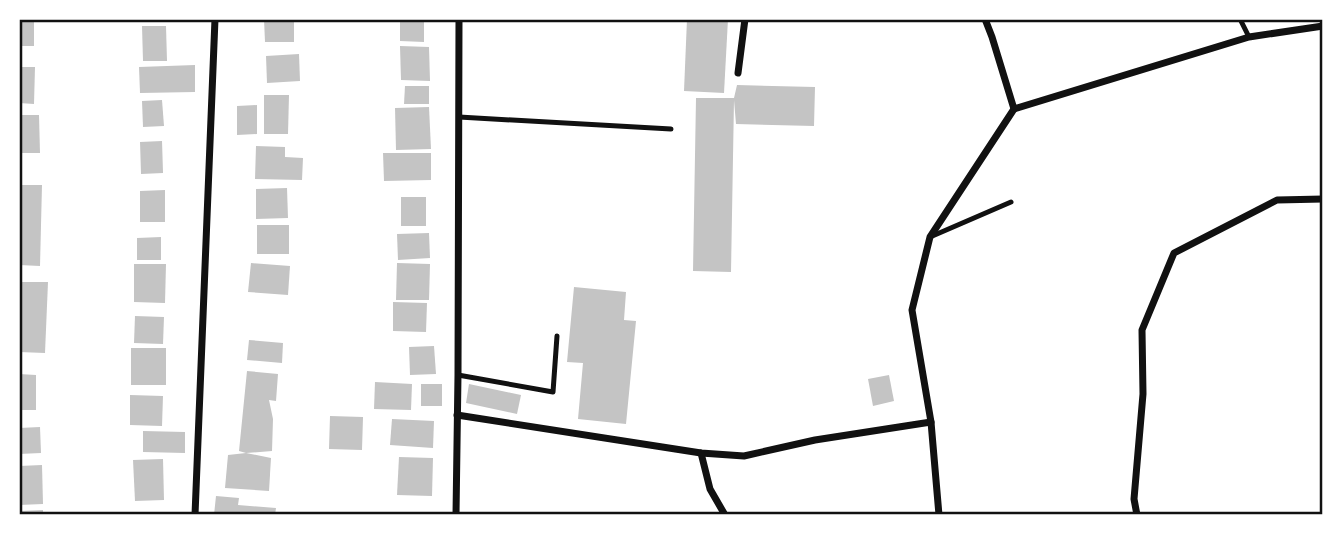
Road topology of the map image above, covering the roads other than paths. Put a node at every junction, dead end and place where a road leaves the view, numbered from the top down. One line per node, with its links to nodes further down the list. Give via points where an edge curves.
1 (215, 19): 20 (street)
2 (459, 19): 10 (street)
3 (745, 19): 8 (street)
4 (985, 19): 9 (street)
5 (1240, 19): 7 (lane)
6 (1323, 26): 7 (street)
7 (1249, 37): 9 (street)
8 (738, 74)
9 (1014, 109): 14 (street)
10 (458, 117): 11 (lane); 16 (street)
11 (671, 129)
12 (1323, 200): 24 (street, via 1277,200 1174,253 1142,330)
13 (1011, 202): 14 (lane)
14 (930, 237): 18 (street, via 912,310)
15 (556, 337): 16 (lane, via 553,392)
16 (458, 375): 17 (street)
17 (457, 415): 19 (street); 21 (street)
18 (931, 422): 19 (street, via 744,456); 23 (street)
19 (701, 453): 22 (street, via 710,489)
20 (195, 515)
21 (456, 515)
22 (725, 515)
23 (939, 515)
24 (1138, 515)

